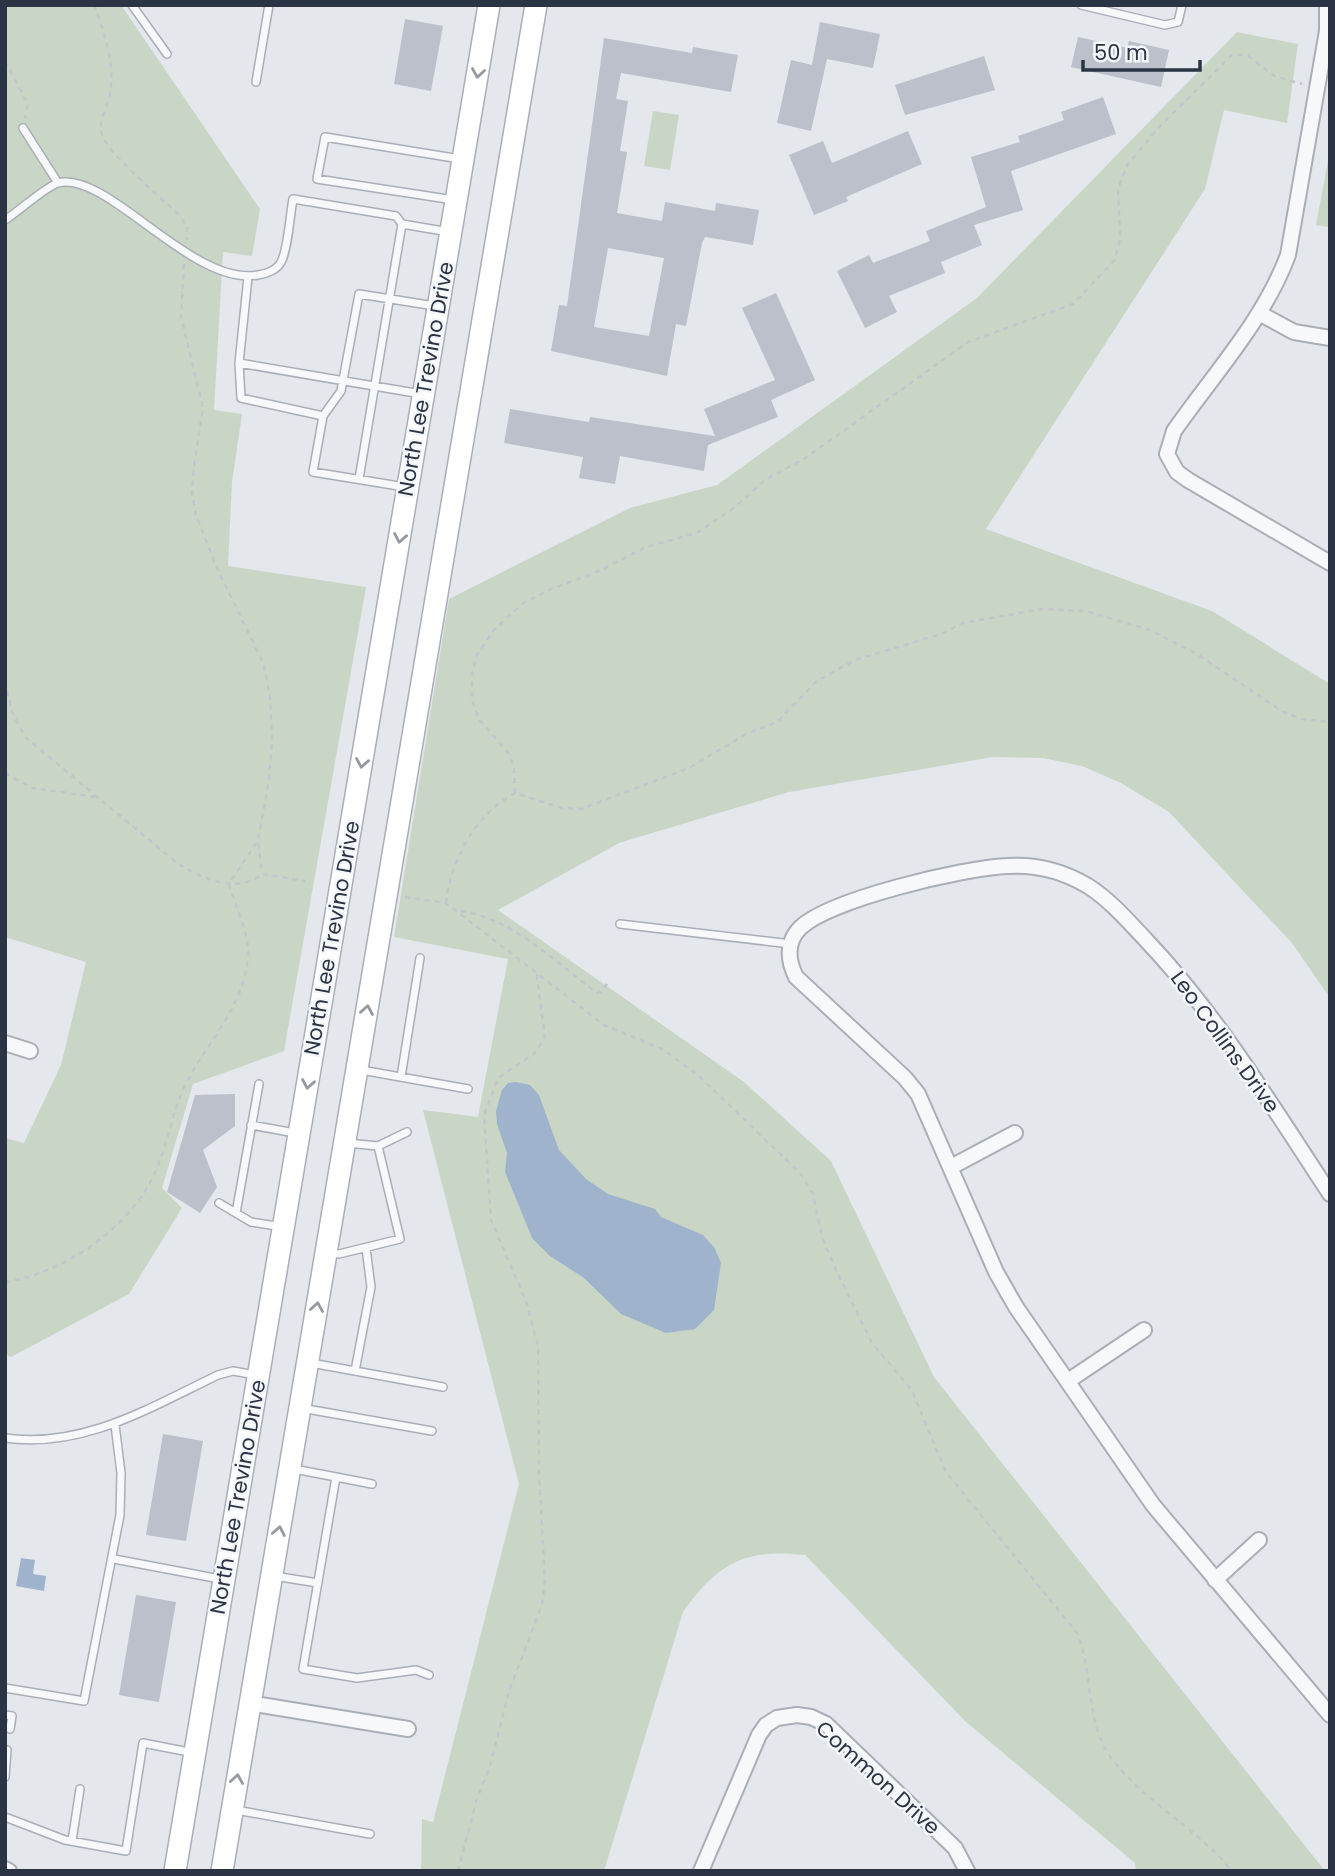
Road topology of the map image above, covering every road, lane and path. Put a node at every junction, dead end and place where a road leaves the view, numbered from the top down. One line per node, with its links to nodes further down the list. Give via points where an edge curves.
1 (94, 5): 20 (path, via 111,61 110,95 101,120 103,136 180,216 187,227)
2 (132, 5): 9 (lane)
3 (269, 5): 11 (lane)
4 (489, 5): 14 (main road, North Lee Trevino Drive, one-way to 14)
5 (536, 5): 53 (main road, one-way to 5)
6 (1080, 5): 7 (lane, via 1165,25 1178,22)
7 (1182, 5)
8 (1328, 5): 12 (street)
9 (167, 54)
10 (5, 61): 13 (path, via 28,104)
11 (256, 82)
12 (1318, 88): 24 (street, via 1288,255); 37 (path, via 1274,76 1247,55 1232,55 1128,164 1118,188 1120,239 1114,261 1073,304 968,342 804,459 766,479 697,533 646,547 522,604 494,630 477,655 472,673 472,700 478,718 509,754)
13 (23, 128): 15 (lane)
14 (464, 159): 16 (main road, North Lee Trevino Drive); 16 (lane, via 325,137 317,179)
15 (58, 183): 17 (lane); 20 (lane, via 82,184)
16 (457, 200): 19 (main road, North Lee Trevino Drive)
17 (5, 220)
18 (402, 224): 19 (lane); 21 (lane, via 396,216 293,199 281,262 267,274); 22 (lane)
19 (451, 233): 23 (main road, North Lee Trevino Drive)
20 (186, 253): 21 (lane); 39 (path, via 181,317 203,408 192,494 216,566 264,665 270,696 270,780)
21 (248, 277): 26 (lane)
22 (389, 298): 23 (lane); 27 (lane, via 359,294); 28 (lane)
23 (439, 307): 29 (main road, North Lee Trevino Drive)
24 (1259, 313): 25 (street, via 1294,332); 33 (street, via 1174,431 1168,446 1170,463 1188,480)
25 (1330, 338)
26 (239, 363): 27 (lane); 30 (lane, via 241,398)
27 (342, 381): 28 (lane); 30 (lane, via 341,391)
28 (374, 386): 29 (lane); 31 (lane)
29 (424, 394): 32 (main road, North Lee Trevino Drive)
30 (323, 416): 31 (lane, via 313,472)
31 (359, 479): 32 (lane)
32 (408, 487): 59 (main road, North Lee Trevino Drive, one-way to 59)
33 (1330, 563)
34 (5, 681): 38 (path, via 12,712 25,737)
35 (1330, 722): 37 (path, via 1283,712 1197,654 1150,630 1086,611 1043,609 962,623 944,633 855,660 817,681 777,722 746,734 689,768 581,809 562,808)
36 (5, 772): 38 (path, via 32,788)
37 (515, 793): 44 (path, via 496,803 478,825 457,860)
38 (100, 798): 42 (path, via 196,876)
39 (258, 840): 40 (path); 42 (path)
40 (262, 874): 41 (path); 42 (path, via 256,880)
41 (305, 881)
42 (229, 884): 70 (path, via 248,951 246,975 238,1002 188,1079 157,1170 140,1199 105,1236 72,1257)
43 (405, 897): 44 (path)
44 (446, 903): 45 (path)
45 (457, 910): 49 (path); 50 (path, via 487,916 506,926 597,993)
46 (620, 924): 47 (lane)
47 (791, 944): 63 (street, via 789,962 796,977 918,1094); 64 (street, Leo Collins Drive, via 800,928 814,919 923,880 1008,866 1065,874 1090,887 1120,913 1185,983)
48 (420, 958): 54 (lane)
49 (536, 970): 107 (path, via 545,1037 534,1054 498,1078 484,1115 491,1220 526,1301 538,1346 545,1581 542,1605 509,1691); 110 (path, via 604,1025 664,1050 699,1076 800,1172 813,1195 822,1237 872,1343 911,1389 946,1472 1077,1633 1105,1749 1133,1782 1186,1824)
50 (610, 979)
51 (5, 1043): 52 (street)
52 (30, 1051)
53 (356, 1070): 54 (lane); 61 (main road)
54 (401, 1077): 56 (lane)
55 (259, 1084): 57 (lane)
56 (468, 1089)
57 (251, 1125): 59 (lane); 66 (lane)
58 (407, 1132): 62 (lane)
59 (299, 1133): 67 (main road, North Lee Trevino Drive)
60 (1015, 1133): 63 (street)
61 (344, 1142): 62 (lane); 69 (main road)
62 (378, 1146): 68 (lane, via 400,1239)
63 (951, 1167): 75 (street, via 996,1272)
64 (1330, 1194)
65 (219, 1203): 66 (lane)
66 (236, 1213): 67 (lane, via 251,1222)
67 (284, 1228): 74 (main road, North Lee Trevino Drive)
68 (366, 1248): 69 (lane); 73 (lane, via 371,1287)
69 (326, 1253): 72 (main road, one-way to 69)
70 (5, 1282)
71 (1144, 1329): 75 (street)
72 (308, 1362): 73 (lane); 77 (main road)
73 (355, 1371): 76 (lane)
74 (258, 1376): 78 (lane, via 233,1371 218,1375); 87 (main road, North Lee Trevino Drive)
75 (1068, 1381): 88 (street, via 1128,1472)
76 (443, 1387)
77 (300, 1408): 79 (lane); 81 (main road)
78 (115, 1425): 80 (lane, via 40,1440); 85 (lane, via 121,1473)
79 (432, 1431)
80 (5, 1438)
81 (290, 1468): 82 (lane); 86 (main road, one-way to 81)
82 (336, 1477): 83 (lane); 89 (lane)
83 (372, 1484)
84 (1259, 1540): 88 (street)
85 (114, 1559): 87 (lane); 91 (lane, via 85,1701)
86 (271, 1575): 89 (lane); 92 (main road)
87 (223, 1579): 98 (main road, North Lee Trevino Drive)
88 (1215, 1580): 93 (street)
89 (318, 1583): 90 (lane, via 303,1668 358,1678 405,1671)
90 (429, 1675)
91 (5, 1688)
92 (249, 1703): 96 (street); 101 (main road, one-way to 92)
93 (1330, 1715)
94 (9, 1716): 95 (lane)
95 (10, 1729)
96 (408, 1729)
97 (7, 1750): 99 (lane)
98 (194, 1753): 104 (lane, via 143,1743 126,1851); 105 (main road, North Lee Trevino Drive)
99 (5, 1777)
100 (80, 1789): 104 (lane)
101 (232, 1809): 103 (lane); 106 (main road)
102 (5, 1817): 104 (lane)
103 (370, 1834)
104 (72, 1841)
105 (175, 1871)
106 (222, 1871)
107 (458, 1871)
108 (701, 1871): 109 (street, Common Drive, via 759,1735 777,1718 797,1715 826,1724 955,1848)
109 (967, 1871)
110 (1232, 1871)

